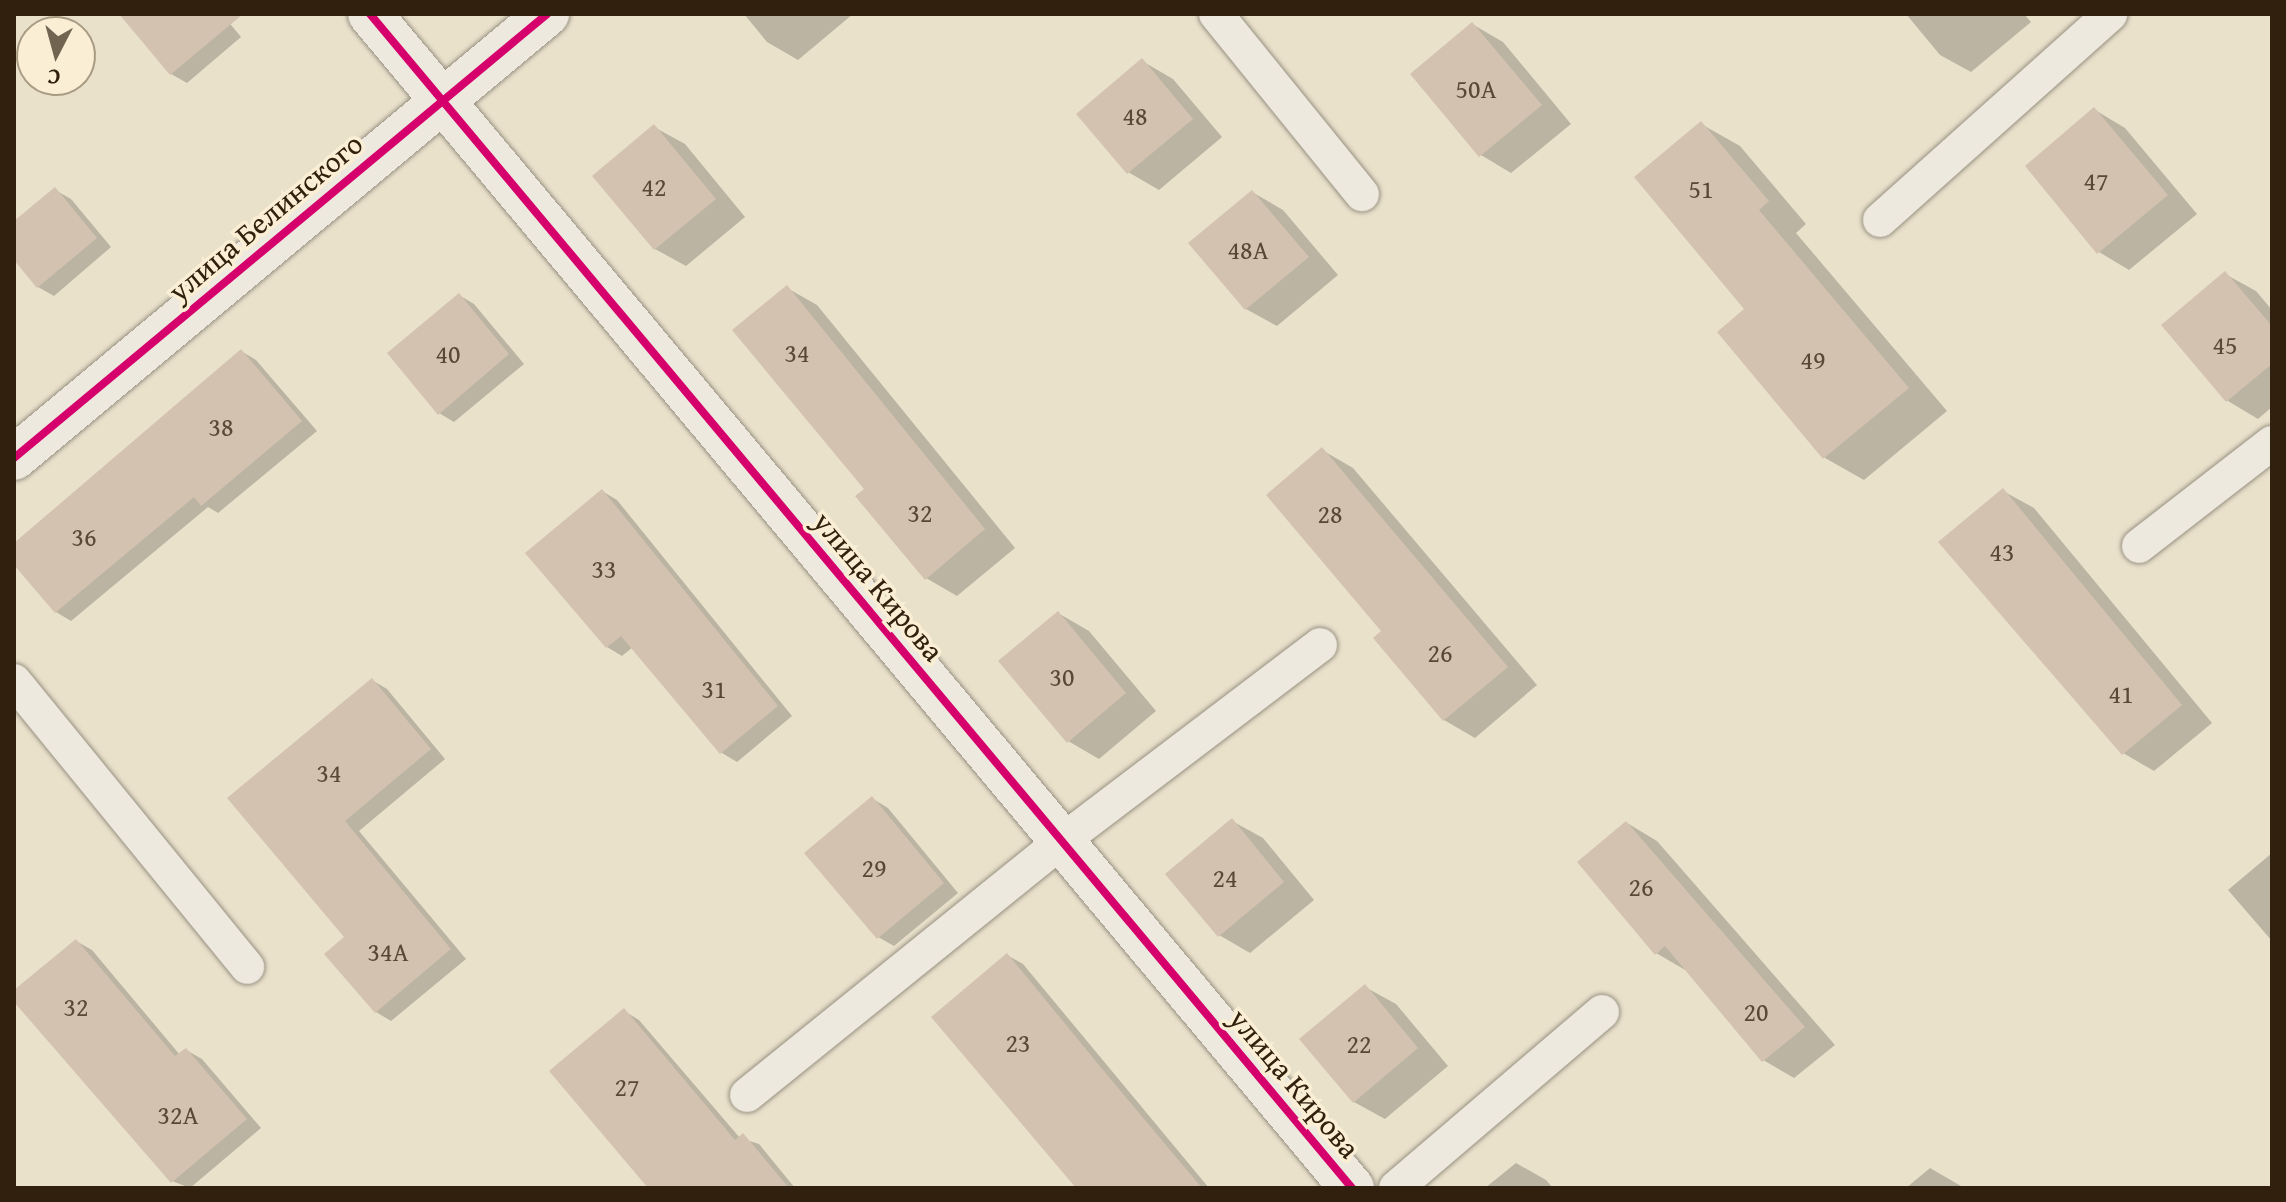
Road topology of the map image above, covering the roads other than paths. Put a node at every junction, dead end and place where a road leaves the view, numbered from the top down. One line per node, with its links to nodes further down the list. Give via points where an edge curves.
1 (370, 14): 5 (street, улица Кирова)
2 (547, 14): 5 (street, улица Белинского)
3 (1216, 14): 6 (lane)
4 (2110, 14): 7 (lane)
5 (441, 101): 9 (street, улица Белинского); 13 (street, улица Кирова)
6 (1362, 194)
7 (1880, 220)
8 (2272, 443): 10 (lane)
9 (14, 458)
10 (2139, 546)
11 (1320, 645): 13 (lane)
12 (14, 681): 14 (lane)
13 (1062, 841): 16 (lane); 17 (street, улица Кирова)
14 (247, 967)
15 (1602, 1012): 18 (lane)
16 (747, 1095)
17 (1352, 1188)
18 (1396, 1188)

